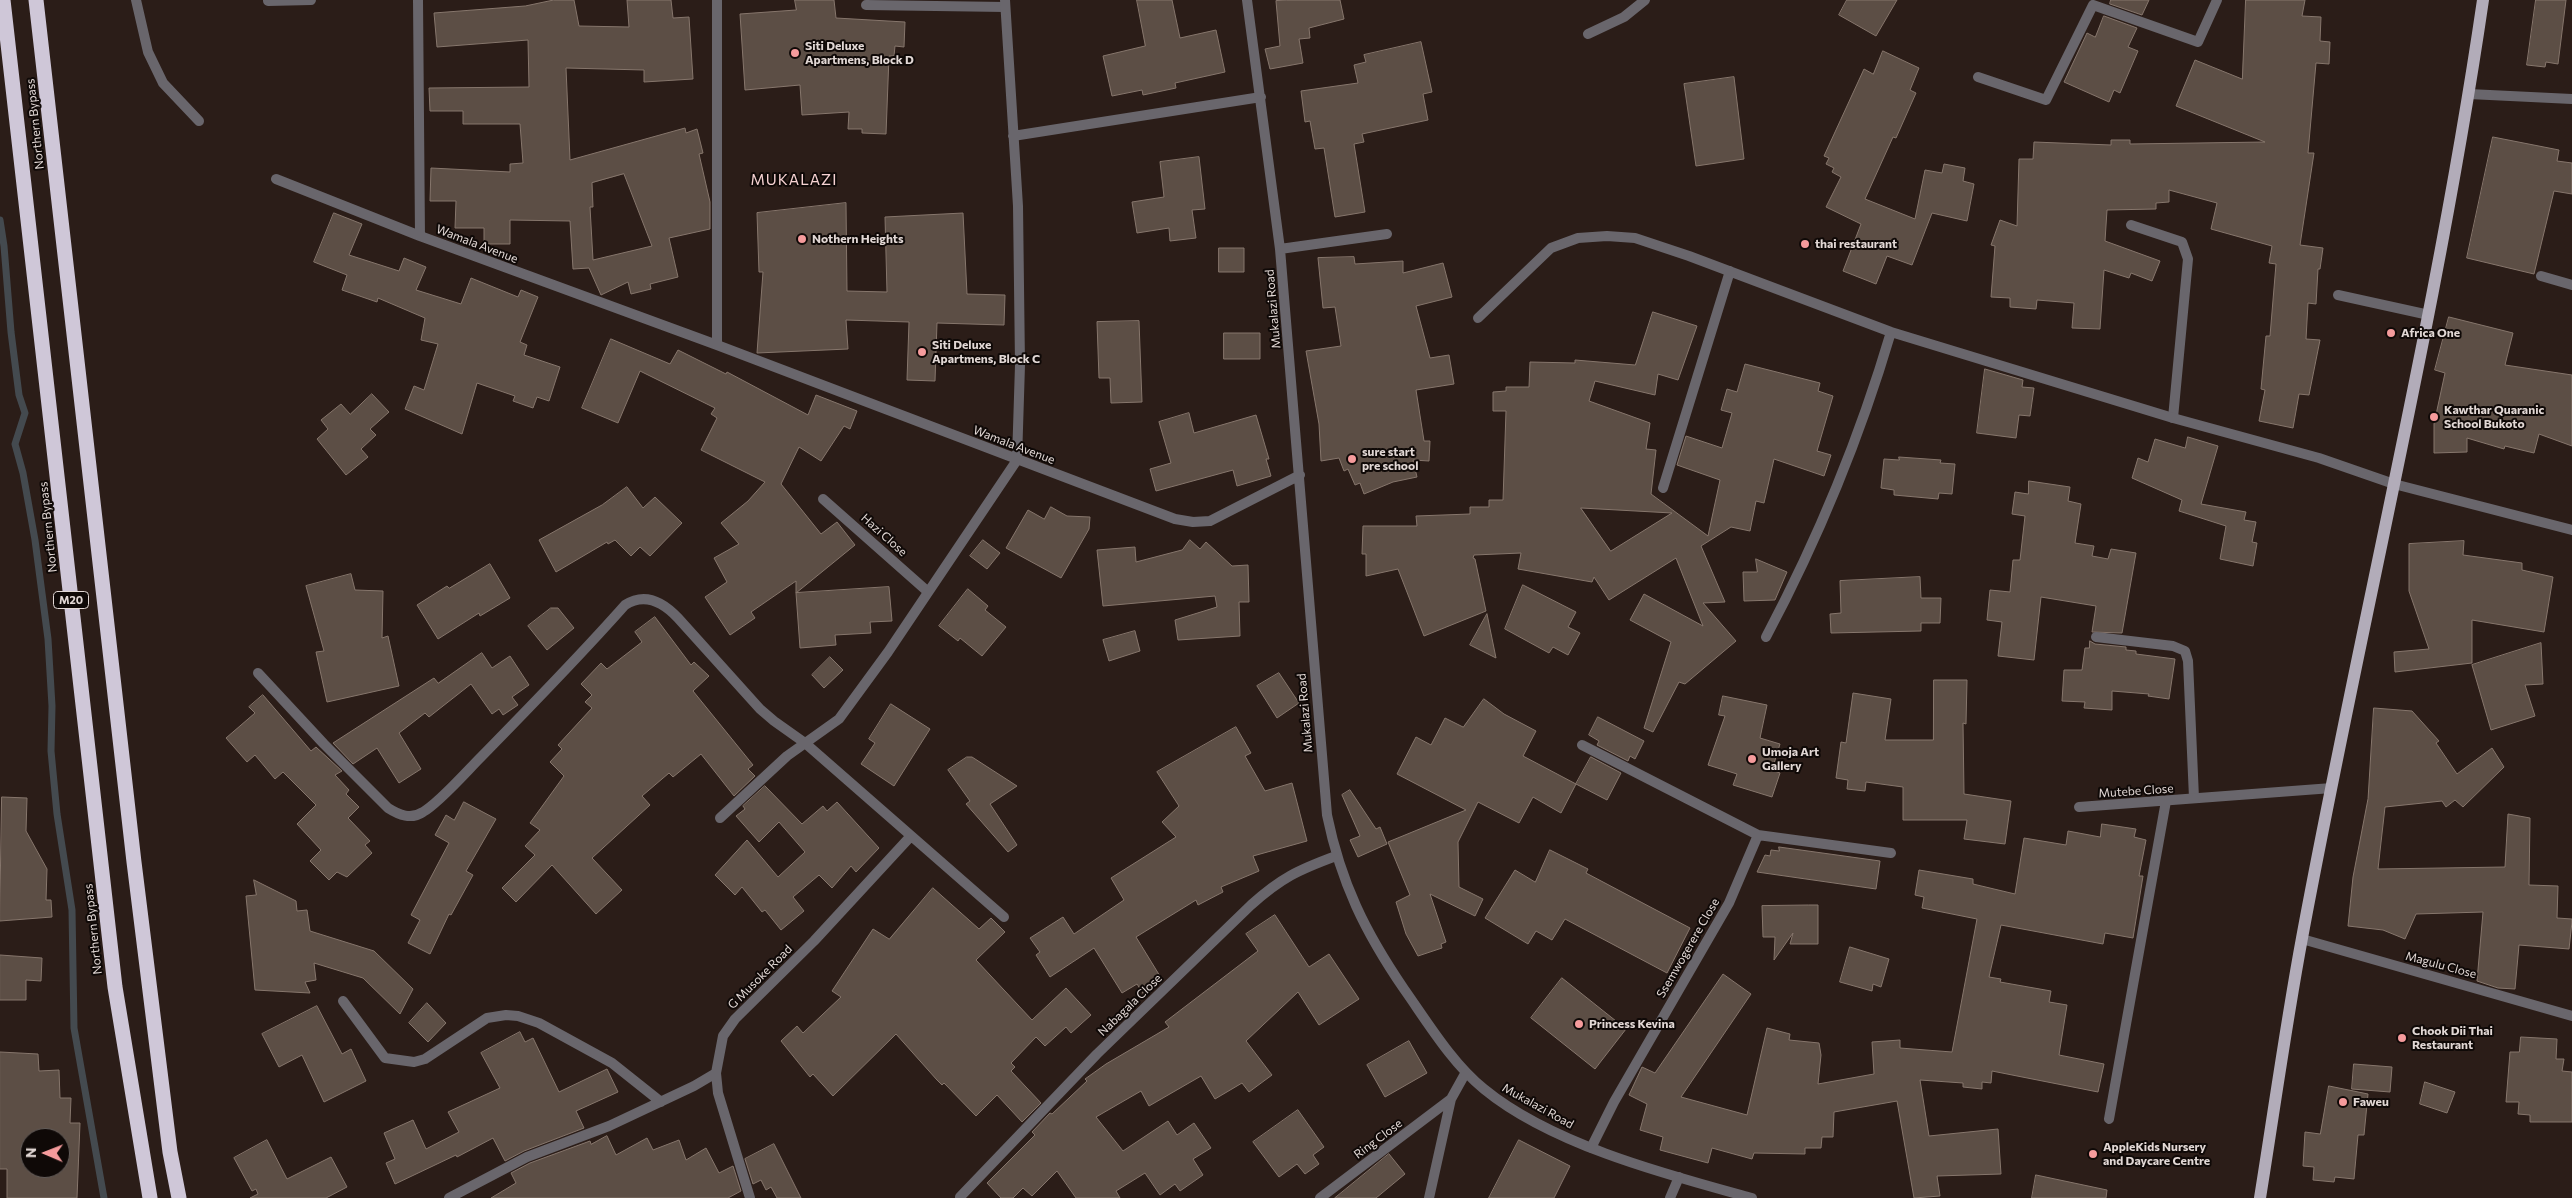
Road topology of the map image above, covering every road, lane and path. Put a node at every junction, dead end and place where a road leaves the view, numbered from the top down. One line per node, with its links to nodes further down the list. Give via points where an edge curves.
1 (3, 0): 68 (highway, Northern Bypass / M20, via 115,987)
2 (36, 0): 69 (highway, Northern Bypass / M20, via 134,862 170,1152)
3 (136, 0): 19 (street, via 148,52 163,83)
4 (312, 0): 11 (street)
5 (418, 0): 24 (street, Wamala Avenue)
6 (717, 0): 33 (street)
7 (1247, 0): 17 (street, Mukalazi Road)
8 (1645, 0): 14 (street, via 1624,17)
9 (2217, 0): 15 (street, via 2198,42 2092,6 2046,100)
10 (2483, 0): 16 (main road)
11 (268, 1)
12 (1005, 4): 13 (street); 20 (street)
13 (866, 5)
14 (1588, 34)
15 (1978, 77)
16 (2469, 94): 18 (street); 30 (main road)
17 (1261, 97): 20 (street); 25 (street, Mukalazi Road)
18 (2572, 99)
19 (199, 121)
20 (1014, 136): 35 (street, via 1020,294)
21 (276, 179): 24 (street)
22 (2131, 225): 34 (street, via 2182,242 2188,259)
23 (1387, 234): 25 (street)
24 (420, 236): 33 (street, Wamala Avenue)
25 (1280, 249): 36 (street, Mukalazi Road)
26 (1730, 271): 31 (street, via 1635,238 1578,238 1551,248); 32 (street); 38 (street)
27 (2541, 276): 28 (street)
28 (2572, 285)
29 (2338, 295): 30 (street)
30 (2430, 315): 37 (main road)
31 (1478, 318)
32 (1891, 332): 34 (street); 42 (street, via 1834,496)
33 (717, 345): 35 (street, Wamala Avenue)
34 (2173, 418): 37 (street, via 2319,458)
35 (1017, 460): 36 (street, Wamala Avenue, via 1174,519 1193,522 1222,516); 41 (street)
36 (1300, 476): 55 (street, Mukalazi Road, via 1319,737 1327,815)
37 (2394, 484): 40 (street); 47 (main road)
38 (1662, 488)
39 (823, 499): 41 (street, Hazi Close)
40 (2572, 530)
41 (928, 591): 45 (street, via 839,719)
42 (1766, 636)
43 (2096, 637): 48 (street, via 2173,646 2185,651)
44 (258, 673): 45 (street, via 330,750 400,816 424,812 633,600 655,600 667,607 760,708)
45 (805, 742): 51 (street); 53 (street)
46 (1582, 745): 52 (street)
47 (2332, 788): 48 (street, Mutebe Close); 57 (main road)
48 (2194, 798): 49 (street, Mutebe Close)
49 (2166, 801): 50 (street, Mutebe Close); 64 (street)
50 (2079, 808)
51 (720, 818)
52 (1758, 835): 54 (street); 65 (street, Ssemwogerere Close, via 1729,903 1614,1102)
53 (910, 837): 56 (street); 61 (street, G Musoke Road, via 814,941 735,1018 723,1036)
54 (1891, 853)
55 (1336, 856): 60 (street, Mukalazi Road, via 1359,915 1389,967); 67 (street, Nabagala Close, via 1299,869 1272,886 1251,905 1097,1054)
56 (1004, 917)
57 (2302, 940): 59 (street, Magulu Close); 76 (main road)
58 (344, 1001): 63 (street, via 385,1058 414,1062 425,1059 488,1018 506,1014 539,1024 612,1063)
59 (2572, 1016)
60 (1466, 1072): 62 (street); 65 (street, Mukalazi Road, via 1507,1105)
61 (716, 1073): 63 (street); 71 (street, G Musoke Road, via 722,1111)
62 (1451, 1099): 72 (street, Ring Close); 73 (street)
63 (661, 1102): 70 (street, via 527,1158)
64 (2109, 1119)
65 (1591, 1148): 66 (street, Mukalazi Road)
66 (1678, 1177): 74 (street); 75 (street, Mukalazi Road)
67 (960, 1197)
68 (150, 1198)
69 (179, 1198)
70 (448, 1198)
71 (750, 1198)
72 (1320, 1198)
73 (1429, 1198)
74 (1670, 1198)
75 (1752, 1198)
76 (2260, 1198)

